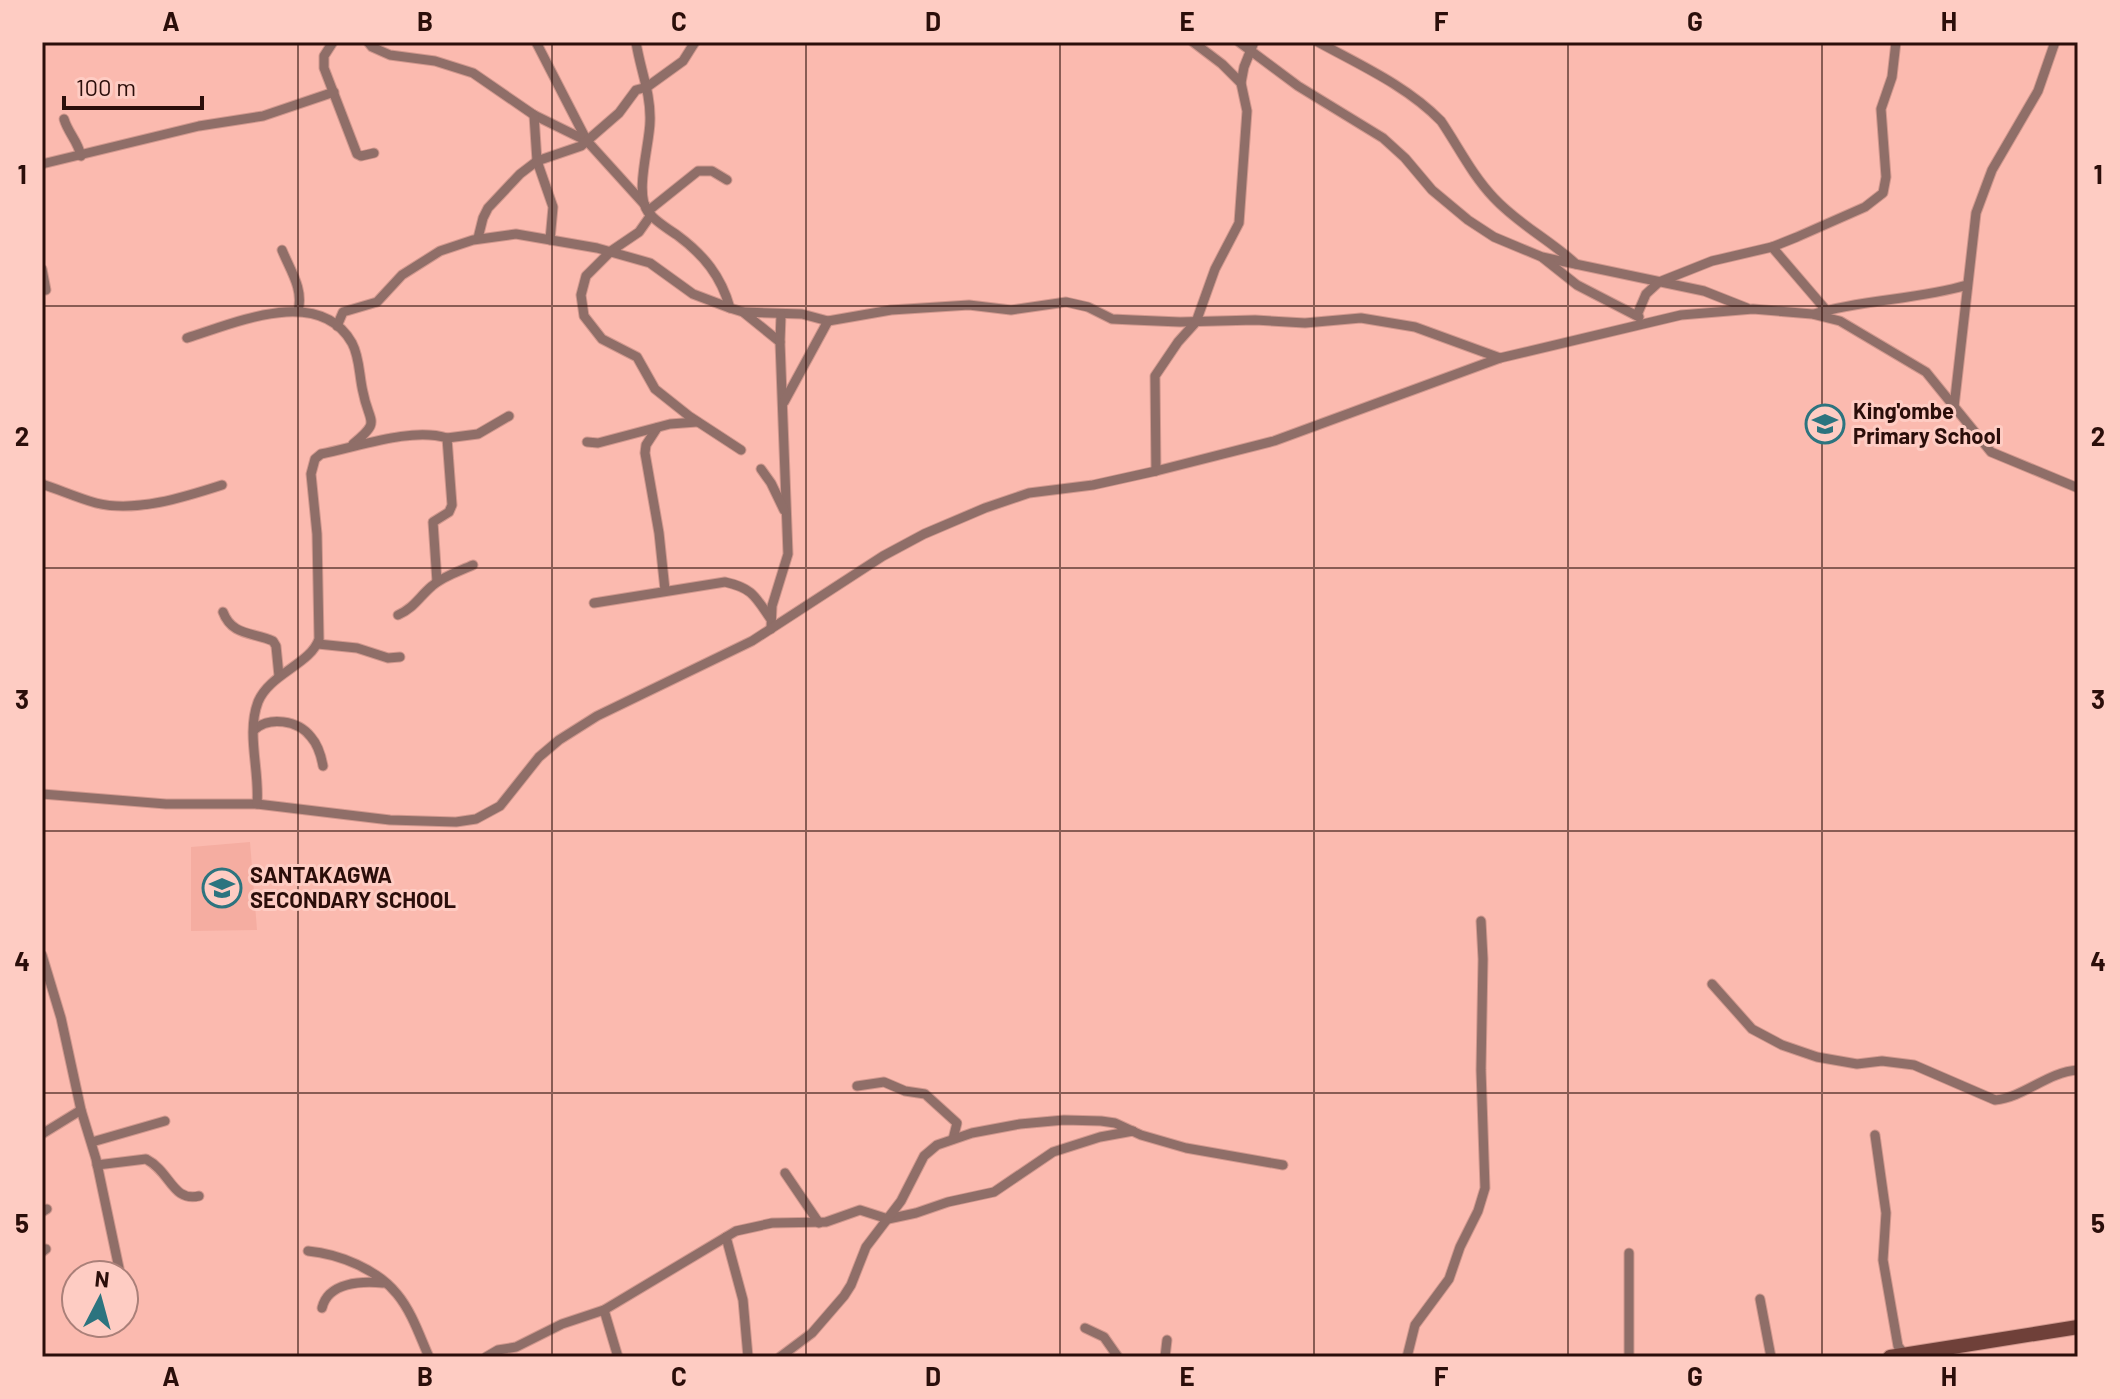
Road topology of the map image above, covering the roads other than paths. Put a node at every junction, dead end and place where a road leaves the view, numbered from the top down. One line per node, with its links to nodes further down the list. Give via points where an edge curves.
1 (333, 42): 14 (street, via 323,64)
2 (368, 42): 15 (street, via 390,55 473,73)
3 (536, 42): 17 (street)
4 (636, 42): 13 (street)
5 (695, 42): 13 (street, via 683,61)
6 (1193, 42): 12 (street)
7 (1239, 42): 11 (street)
8 (1318, 42): 30 (street, via 1431,111 1492,197)
9 (1896, 42): 26 (street, via 1881,109 1883,193 1865,207)
10 (2055, 42): 33 (street, via 2038,91 1981,198)
11 (1252, 47): 12 (street); 29 (street, via 1298,86 1383,138 1432,190 1480,229)
12 (1241, 83): 44 (street, via 1247,111 1239,223)
13 (647, 87): 17 (street, via 636,90); 23 (street, via 650,120 643,174)
14 (334, 92): 18 (street, via 357,154); 19 (street, via 272,114)
15 (534, 115): 17 (street); 20 (street)
16 (64, 119): 19 (street)
17 (587, 141): 20 (street); 23 (street)
18 (374, 153)
19 (81, 156): 21 (street)
20 (537, 161): 24 (street, via 488,208); 25 (street, via 553,207)
21 (42, 164)
22 (727, 180): 23 (street, via 712,171 698,171)
23 (648, 211): 28 (street, via 639,232); 35 (street, via 703,257)
24 (478, 238): 25 (street, via 516,234); 45 (street, via 430,255 377,302 343,312)
25 (550, 240): 28 (street)
26 (1772, 247): 32 (street, via 1712,261); 37 (street)
27 (282, 250): 38 (street, via 296,278)
28 (611, 251): 35 (street, via 650,263 693,294); 52 (street, via 581,286 584,316 602,339 637,357 655,389)
29 (1542, 257): 30 (street); 42 (street, via 1577,285)
30 (1576, 264): 32 (street)
31 (42, 269): 34 (street)
32 (1659, 282): 36 (street, via 1704,291); 42 (street, via 1646,294)
33 (1967, 285): 37 (street); 50 (street)
34 (46, 290)
35 (730, 308): 39 (street)
36 (1750, 309): 40 (street); 42 (street)
37 (1826, 310): 40 (street)
38 (298, 311): 45 (street); 46 (street)
39 (743, 312): 41 (street); 47 (street)
40 (1812, 314): 50 (street, via 1840,321 1914,364)
41 (781, 315): 43 (street); 47 (street)
42 (1640, 319): 48 (street)
43 (828, 321): 44 (street, via 891,310 969,305 1011,310 1066,302 1112,319); 49 (street)
44 (1196, 322): 48 (street, via 1361,318 1415,327); 59 (street, via 1155,376)
45 (337, 326): 56 (street, via 356,352 372,424)
46 (187, 338)
47 (780, 342): 49 (street)
48 (1500, 358): 59 (street, via 1274,441)
49 (783, 405): 63 (street)
50 (1954, 407): 62 (street, via 1991,452)
51 (509, 416): 54 (street, via 478,434)
52 (697, 422): 53 (street); 57 (street)
53 (657, 428): 55 (street); 66 (street, via 645,453)
54 (447, 438): 56 (street, via 419,434); 65 (street, via 453,497 449,512 433,522)
55 (587, 442)
56 (348, 448): 71 (street, via 321,454 312,465)
57 (741, 450)
58 (761, 469): 63 (street)
59 (1156, 471): 70 (street, via 1029,493 985,508 883,556)
60 (42, 484): 61 (street, via 100,504 171,501)
61 (222, 485)
62 (2078, 488)
63 (786, 513): 70 (street, via 787,562)
64 (473, 565): 65 (street)
65 (437, 582): 69 (street, via 413,608)
66 (665, 590): 67 (street); 70 (street, via 739,584 750,591)
67 (594, 603)
68 (223, 612): 73 (street, via 237,631 273,641)
69 (398, 615)
70 (770, 624): 77 (street, via 718,657 576,729 539,757 500,806 476,819 390,820)
71 (318, 644): 72 (street); 73 (street)
72 (400, 657)
73 (279, 676): 74 (street, via 258,703)
74 (254, 730): 75 (street, via 270,721 299,727 318,747); 77 (street)
75 (323, 766)
76 (42, 794): 77 (street, via 166,804)
77 (257, 804)
78 (1481, 921): 116 (street, via 1485,1188 1449,1279 1415,1325)
79 (42, 955): 83 (street)
80 (1712, 984): 81 (street, via 1752,1029 1782,1045 1849,1063 1914,1065 1995,1100)
81 (2078, 1070)
82 (857, 1086): 88 (street, via 884,1082 931,1097 957,1123)
83 (81, 1110): 86 (street); 89 (street)
84 (165, 1121): 89 (street)
85 (1133, 1131): 88 (street, via 1115,1123 1064,1120); 91 (street, via 1186,1148); 94 (street, via 1053,1152 994,1192)
86 (42, 1134)
87 (1875, 1135): 108 (street, via 1886,1213 1883,1260)
88 (953, 1139): 94 (street, via 929,1150)
89 (92, 1142): 90 (street)
90 (97, 1165): 93 (street, via 146,1159 169,1177 179,1194); 99 (street)
91 (1283, 1165)
92 (785, 1173): 95 (street)
93 (199, 1196)
94 (888, 1219): 95 (street, via 860,1210); 113 (street, via 866,1247 851,1285 835,1307)
95 (819, 1223): 96 (street, via 772,1223)
96 (726, 1237): 103 (street); 112 (street, via 743,1300)
97 (308, 1251): 100 (street, via 340,1256)
98 (1629, 1253): 117 (street)
99 (117, 1259)
100 (383, 1283): 102 (street, via 350,1283 331,1294); 109 (street, via 404,1304)
101 (1760, 1299): 118 (street)
102 (322, 1308)
103 (604, 1310): 110 (street); 111 (street)
104 (1085, 1328): 114 (street, via 1104,1337)
105 (2071, 1328): 106 (street); 108 (street)
106 (2078, 1337)
107 (1167, 1340): 115 (street)
108 (1897, 1356)
109 (429, 1357)
110 (486, 1357)
111 (618, 1357)
112 (748, 1357)
113 (780, 1357)
114 (1118, 1357)
115 (1165, 1357)
116 (1407, 1357)
117 (1629, 1357)
118 (1771, 1357)

